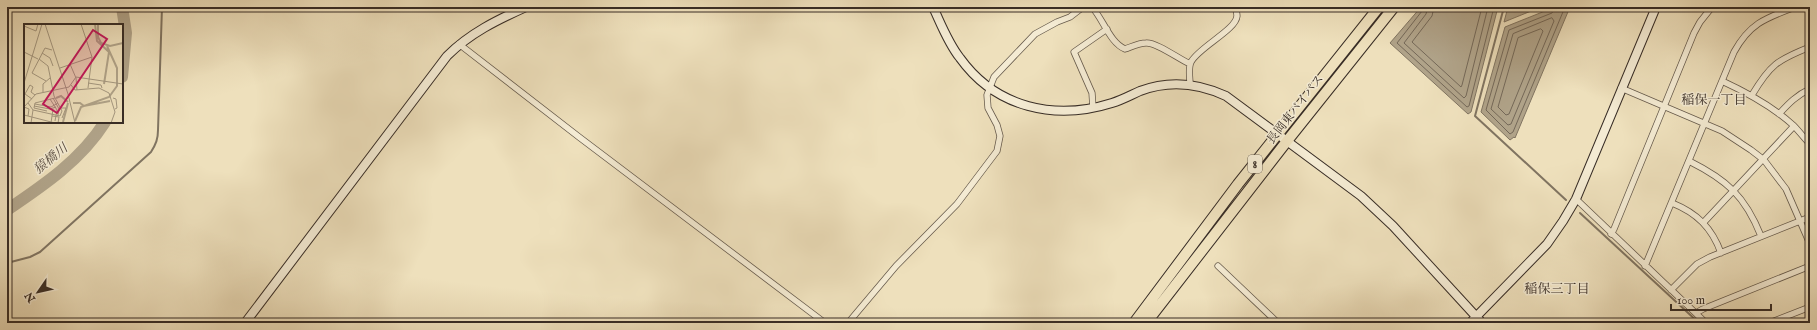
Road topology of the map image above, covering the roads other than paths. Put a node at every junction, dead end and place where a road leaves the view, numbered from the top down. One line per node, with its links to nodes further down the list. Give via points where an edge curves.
1 (526, 7): 12 (street, via 487,26)
2 (933, 7): 17 (street, via 952,47 970,71)
3 (1084, 7): 17 (street, via 1070,17 1035,34 994,78)
4 (1092, 7): 11 (street)
5 (1235, 7): 14 (street, via 1236,20 1198,53)
6 (1379, 7): 26 (highway, 長岡東バイパス / 8)
7 (1394, 7): 29 (highway, 長岡東バイパス / 8)
8 (1656, 7): 18 (street)
9 (1712, 7): 22 (street, via 1694,33)
10 (1795, 7): 15 (street, via 1763,21 1747,32 1734,52)
11 (1107, 29): 14 (street, via 1118,46 1125,49 1145,43 1153,44); 21 (street, via 1074,52 1092,93)
12 (459, 44): 50 (street, via 437,69); 51 (street)
13 (1810, 47): 20 (street, via 1775,63)
14 (1190, 64): 16 (street)
15 (1722, 81): 20 (street); 24 (street)
16 (1190, 84): 21 (street, via 1153,87); 26 (street, via 1226,96)
17 (989, 87): 21 (street, via 1010,99 1040,109 1062,112); 52 (street, via 987,102 1000,136 996,151 957,204 896,266)
18 (1621, 88): 22 (street); 34 (street)
19 (1810, 89): 23 (street, via 1790,101)
20 (1752, 95): 23 (street)
21 (1093, 108)
22 (1664, 108): 24 (street); 39 (street)
23 (1780, 114): 25 (street)
24 (1704, 124): 31 (street, via 1738,140); 32 (street)
25 (1794, 126): 28 (street); 31 (street)
26 (1278, 134): 29 (street); 53 (highway, 長岡東バイパス / 8)
27 (1810, 135): 28 (street)
28 (1805, 139): 30 (street)
29 (1287, 141): 49 (street, via 1360,196 1388,221); 54 (highway, 長岡東バイパス / 8)
30 (1810, 144)
31 (1764, 160): 33 (street); 37 (street, via 1786,189)
32 (1689, 162): 33 (street, via 1713,174); 35 (street)
33 (1733, 190): 38 (street); 40 (street, via 1750,212)
34 (1576, 200): 39 (street); 49 (street, via 1546,244)
35 (1672, 203): 38 (street, via 1685,208); 44 (street)
36 (1810, 217): 37 (street)
37 (1801, 220): 40 (street); 41 (street)
38 (1704, 222): 42 (street)
39 (1611, 234): 44 (street)
40 (1761, 236): 42 (street)
41 (1810, 244)
42 (1721, 253): 46 (street, via 1697,264)
43 (1218, 266): 55 (street)
44 (1645, 266): 46 (street)
45 (1810, 266): 48 (street)
46 (1671, 290): 48 (street)
47 (1810, 307): 57 (street)
48 (1696, 313): 56 (street)
49 (1476, 321)
50 (244, 323)
51 (825, 323)
52 (848, 323)
53 (1134, 323)
54 (1146, 323)
55 (1278, 323)
56 (1706, 323)
57 (1770, 323)

